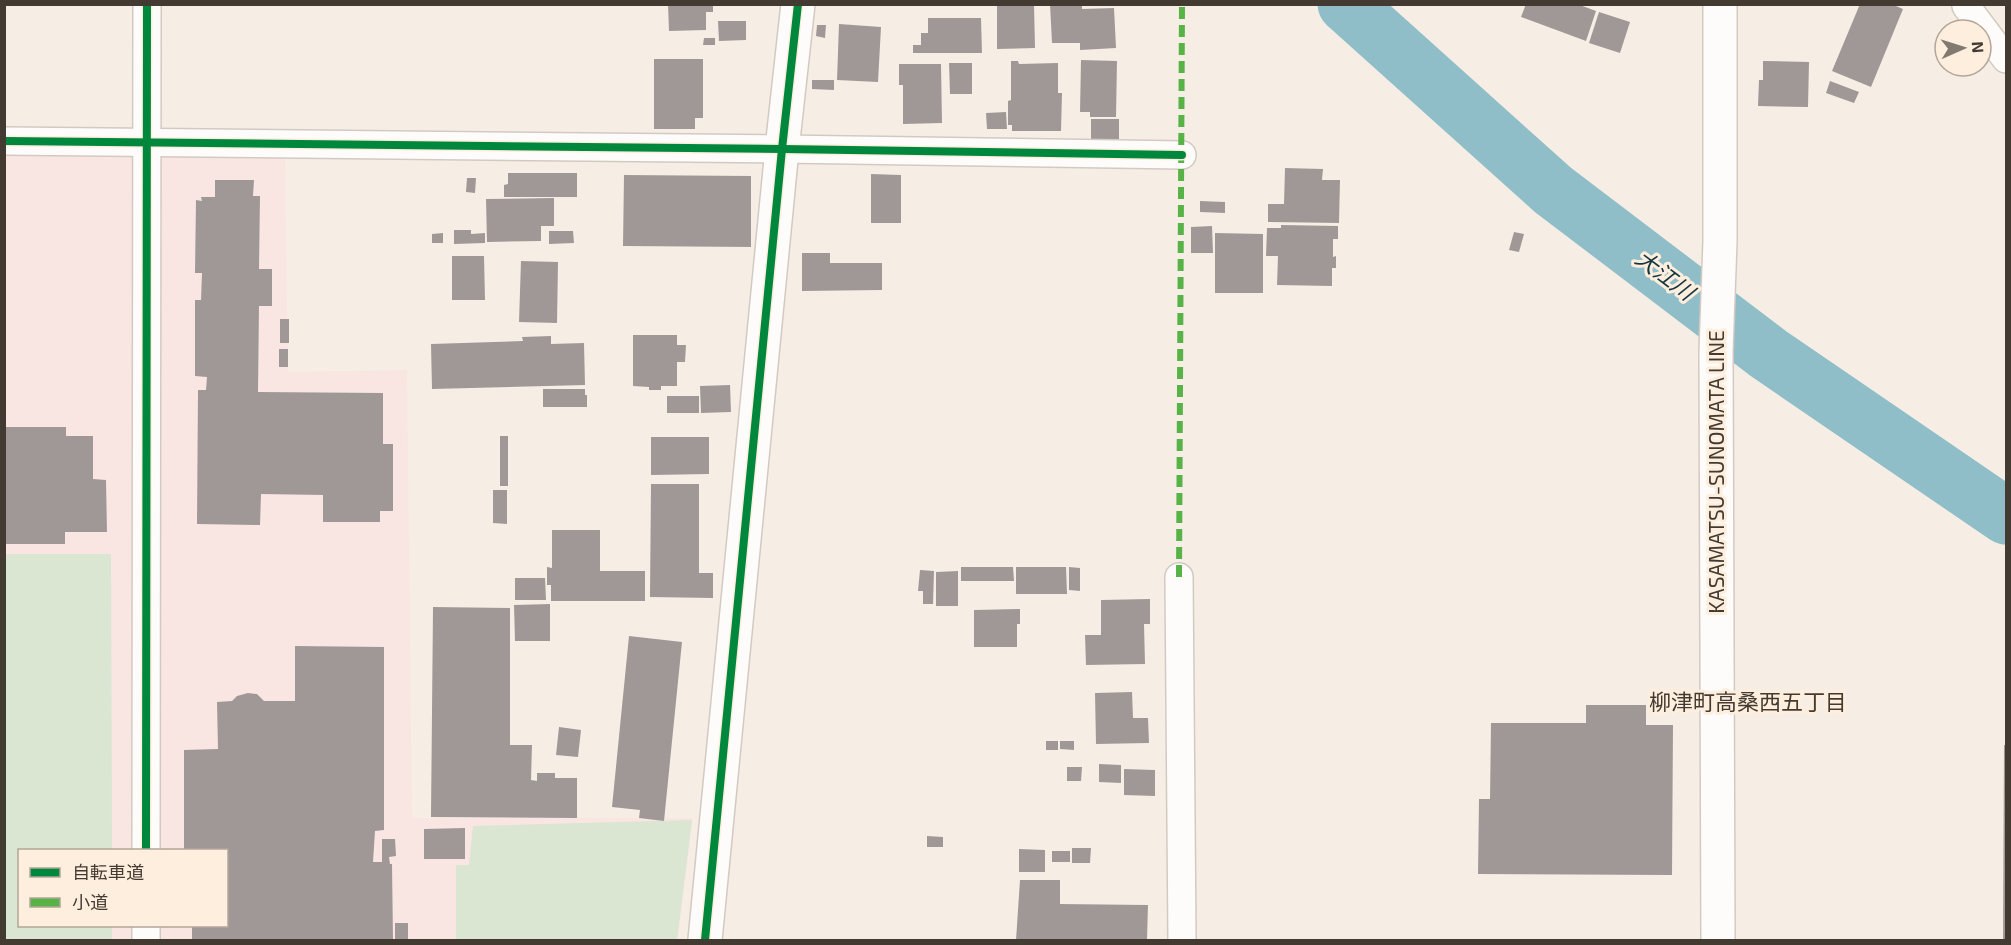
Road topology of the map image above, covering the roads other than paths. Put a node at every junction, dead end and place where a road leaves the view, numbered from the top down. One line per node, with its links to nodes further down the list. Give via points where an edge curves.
1 (147, 4): 7 (street)
2 (798, 4): 8 (street)
3 (1720, 4): 14 (street, KASAMATSU-SUNOMATA LINE, via 1716,351)
4 (1969, 5): 5 (street)
5 (2007, 59)
6 (4, 141): 7 (street)
7 (146, 143): 8 (street); 11 (street)
8 (782, 149): 9 (street); 12 (street)
9 (1182, 155)
10 (1179, 577): 13 (street)
11 (146, 849)
12 (705, 940)
13 (1182, 940)
14 (1718, 940)

